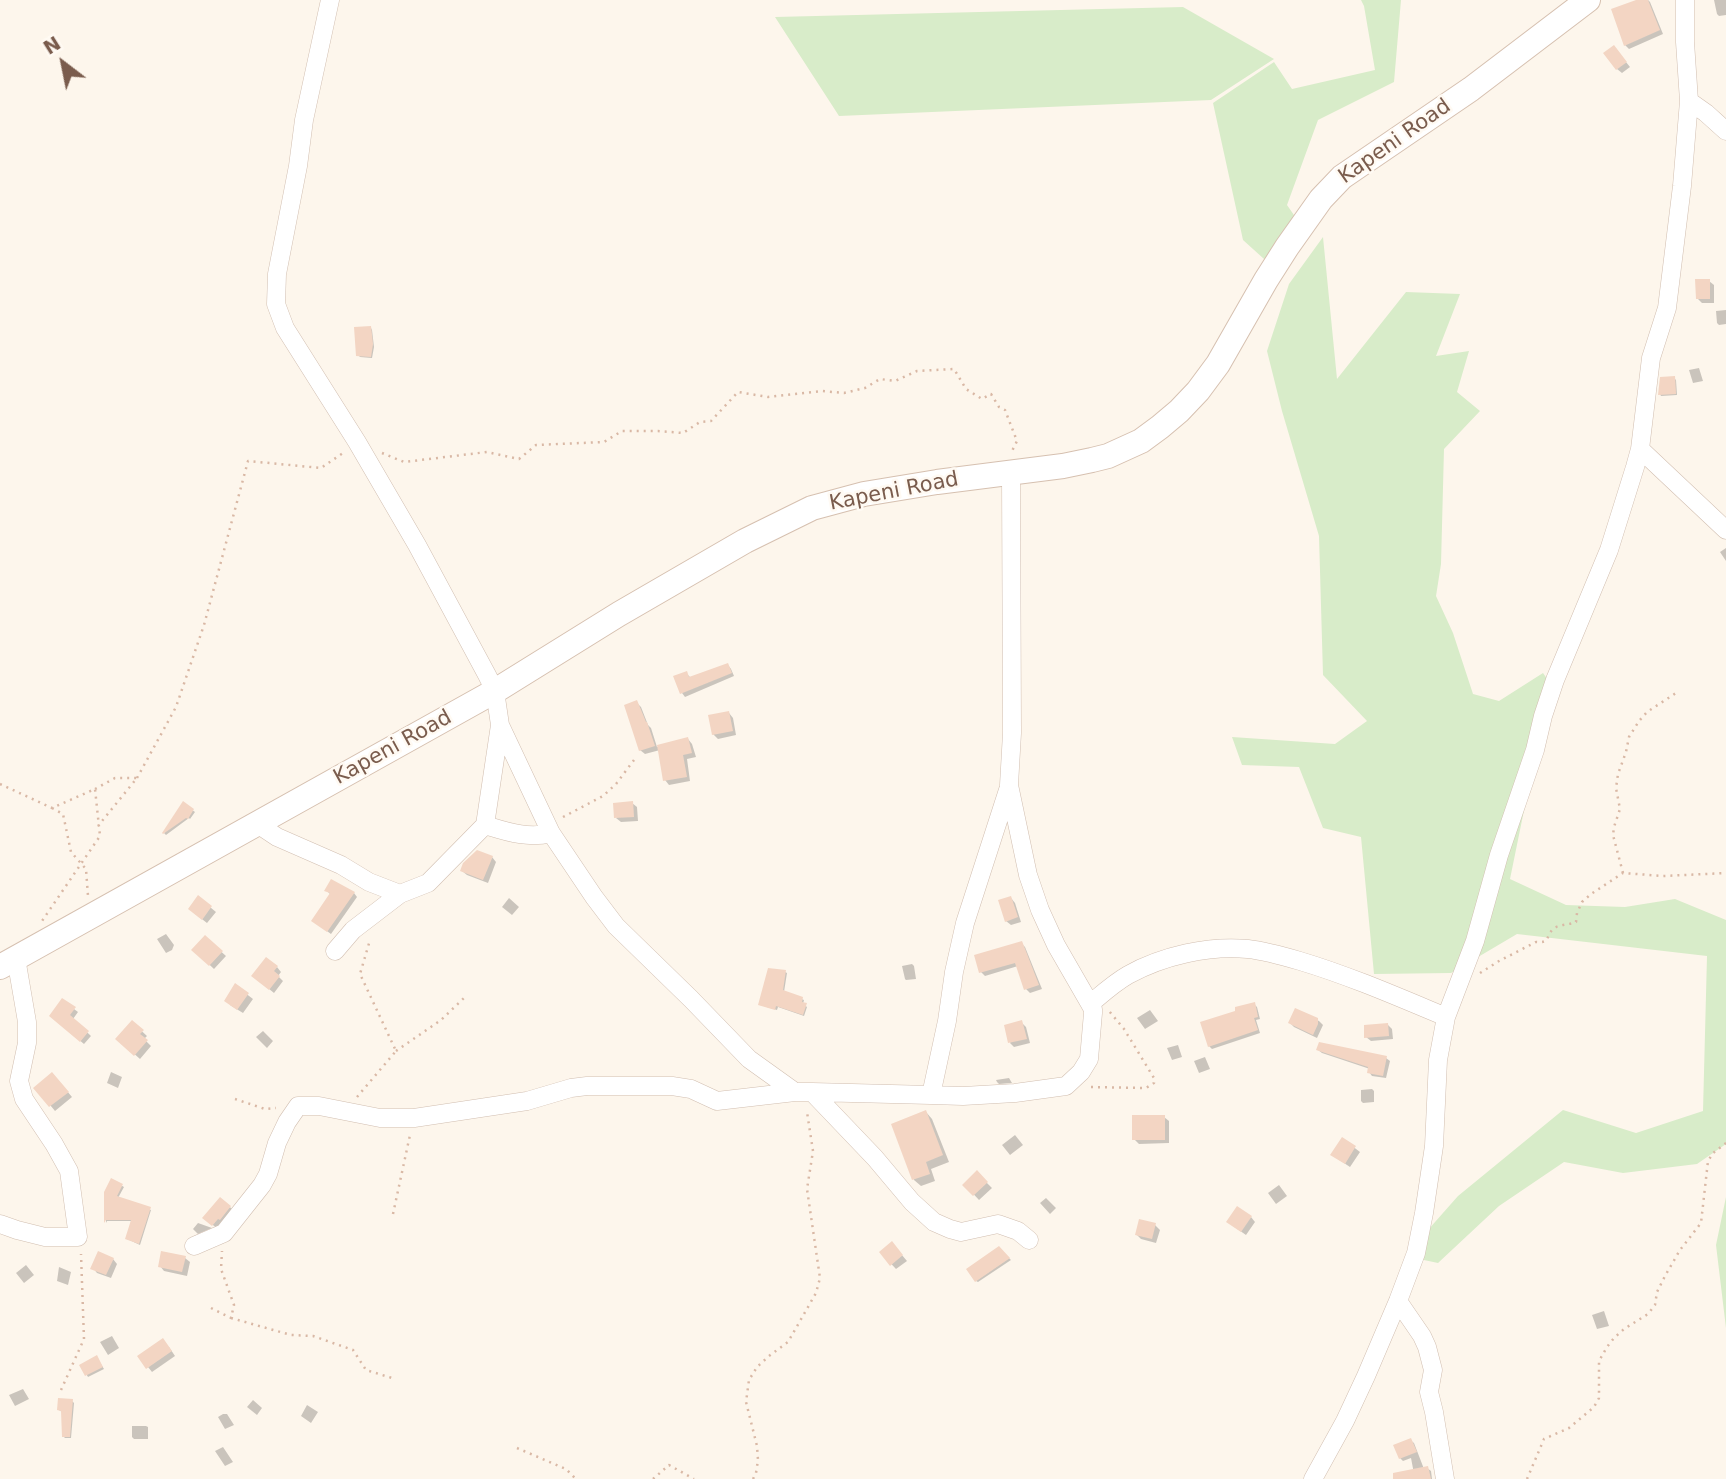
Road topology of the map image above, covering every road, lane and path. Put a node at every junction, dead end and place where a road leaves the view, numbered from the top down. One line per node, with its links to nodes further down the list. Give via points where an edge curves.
1 (330, 0): 6 (street, via 304,120 277,274 276,304 285,328)
2 (1588, 0): 8 (main road, Kapeni Road, via 1471,89 1342,177 1287,247 1218,364 1160,428 1092,460)
3 (1685, 0): 4 (street)
4 (1689, 101): 5 (street); 7 (street, via 1667,308 1651,358)
5 (1726, 131)
6 (358, 442): 8 (path, via 404,462 487,452 519,459 536,445 604,442 622,431 683,433 700,422 712,421 738,392 768,397 844,393 880,379 895,382 917,371 954,369 966,389 982,399 991,394 1005,410 1017,441 1009,458); 10 (street); 14 (path, via 321,468 248,461 204,625 176,707)
7 (1640, 449): 9 (street); 35 (street, via 1609,550 1555,680 1475,941)
8 (1012, 473): 10 (main road, Kapeni Road, via 864,494 812,508 745,541); 16 (street)
9 (1726, 530)
10 (495, 691): 12 (street); 19 (main road, Kapeni Road)
11 (1679, 691): 24 (path, via 1647,712 1629,737 1618,774 1620,809 1613,835)
12 (500, 725): 20 (street); 22 (street)
13 (634, 760): 22 (path, via 603,796)
14 (137, 778): 17 (path, via 115,778); 21 (path)
15 (0, 784): 18 (path)
16 (1009, 785): 34 (street, via 1040,910); 39 (street, via 965,923)
17 (94, 789): 18 (path); 21 (path)
18 (52, 808): 23 (path, via 64,814 71,852)
19 (256, 823): 26 (street); 28 (main road, Kapeni Road)
20 (485, 825): 22 (street, via 521,836 539,836); 26 (street, via 428,883)
21 (98, 826): 23 (path, via 100,836)
22 (549, 828): 38 (street, via 616,926 749,1059)
23 (81, 863): 28 (path, via 86,869 88,897); 29 (path)
24 (1623, 873): 25 (path); 32 (path, via 1582,902 1576,922 1556,927 1547,940)
25 (1726, 873)
26 (400, 894): 27 (street)
27 (379, 910): 30 (street); 36 (path, via 359,974)
28 (99, 913): 31 (main road, Kapeni Road)
29 (38, 926)
30 (335, 951)
31 (8, 963): 48 (street, via 27,1022 19,1081 24,1099 69,1171)
32 (1479, 974)
33 (464, 998): 36 (path)
34 (1091, 1007): 35 (street, via 1126,976 1152,964 1226,948 1268,952 1336,973); 37 (street, via 1089,1059); 37 (path, via 1113,1014 1154,1083 1146,1088)
35 (1446, 1017): 51 (street, via 1424,1213 1416,1253)
36 (396, 1051): 42 (path)
37 (1066, 1086): 39 (street, via 1015,1093)
38 (804, 1092): 39 (street); 43 (street, via 717,1101 673,1086 587,1086 527,1101); 49 (street, via 875,1158 934,1222 961,1232 998,1223); 60 (path, via 813,1151 807,1189 819,1284 788,1342 757,1367 749,1380 746,1402 758,1460)
39 (931, 1095)
40 (235, 1099): 41 (path, via 265,1109)
41 (298, 1106): 42 (street); 47 (street, via 277,1143 262,1185)
42 (345, 1111): 43 (street)
43 (414, 1118): 45 (path)
44 (1726, 1143): 63 (path, via 1708,1161 1701,1223 1664,1276 1655,1305 1614,1338 1600,1361 1599,1398 1594,1407 1569,1428 1544,1439)
45 (393, 1214)
46 (0, 1224): 48 (street, via 45,1237)
47 (224, 1233): 50 (street); 53 (path, via 220,1269 234,1305)
48 (78, 1237): 55 (path, via 84,1339)
49 (1029, 1240)
50 (194, 1246)
51 (1398, 1301): 61 (street, via 1345,1421); 62 (street, via 1422,1336 1433,1370 1429,1392)
52 (211, 1308): 53 (path)
53 (231, 1318): 54 (path, via 354,1350 366,1370)
54 (392, 1378)
55 (61, 1390)
56 (517, 1448): 57 (path, via 566,1469)
57 (576, 1479)
58 (653, 1479): 59 (path, via 669,1465)
59 (694, 1479)
60 (753, 1479)
61 (1313, 1479)
62 (1445, 1479)
63 (1527, 1479)

